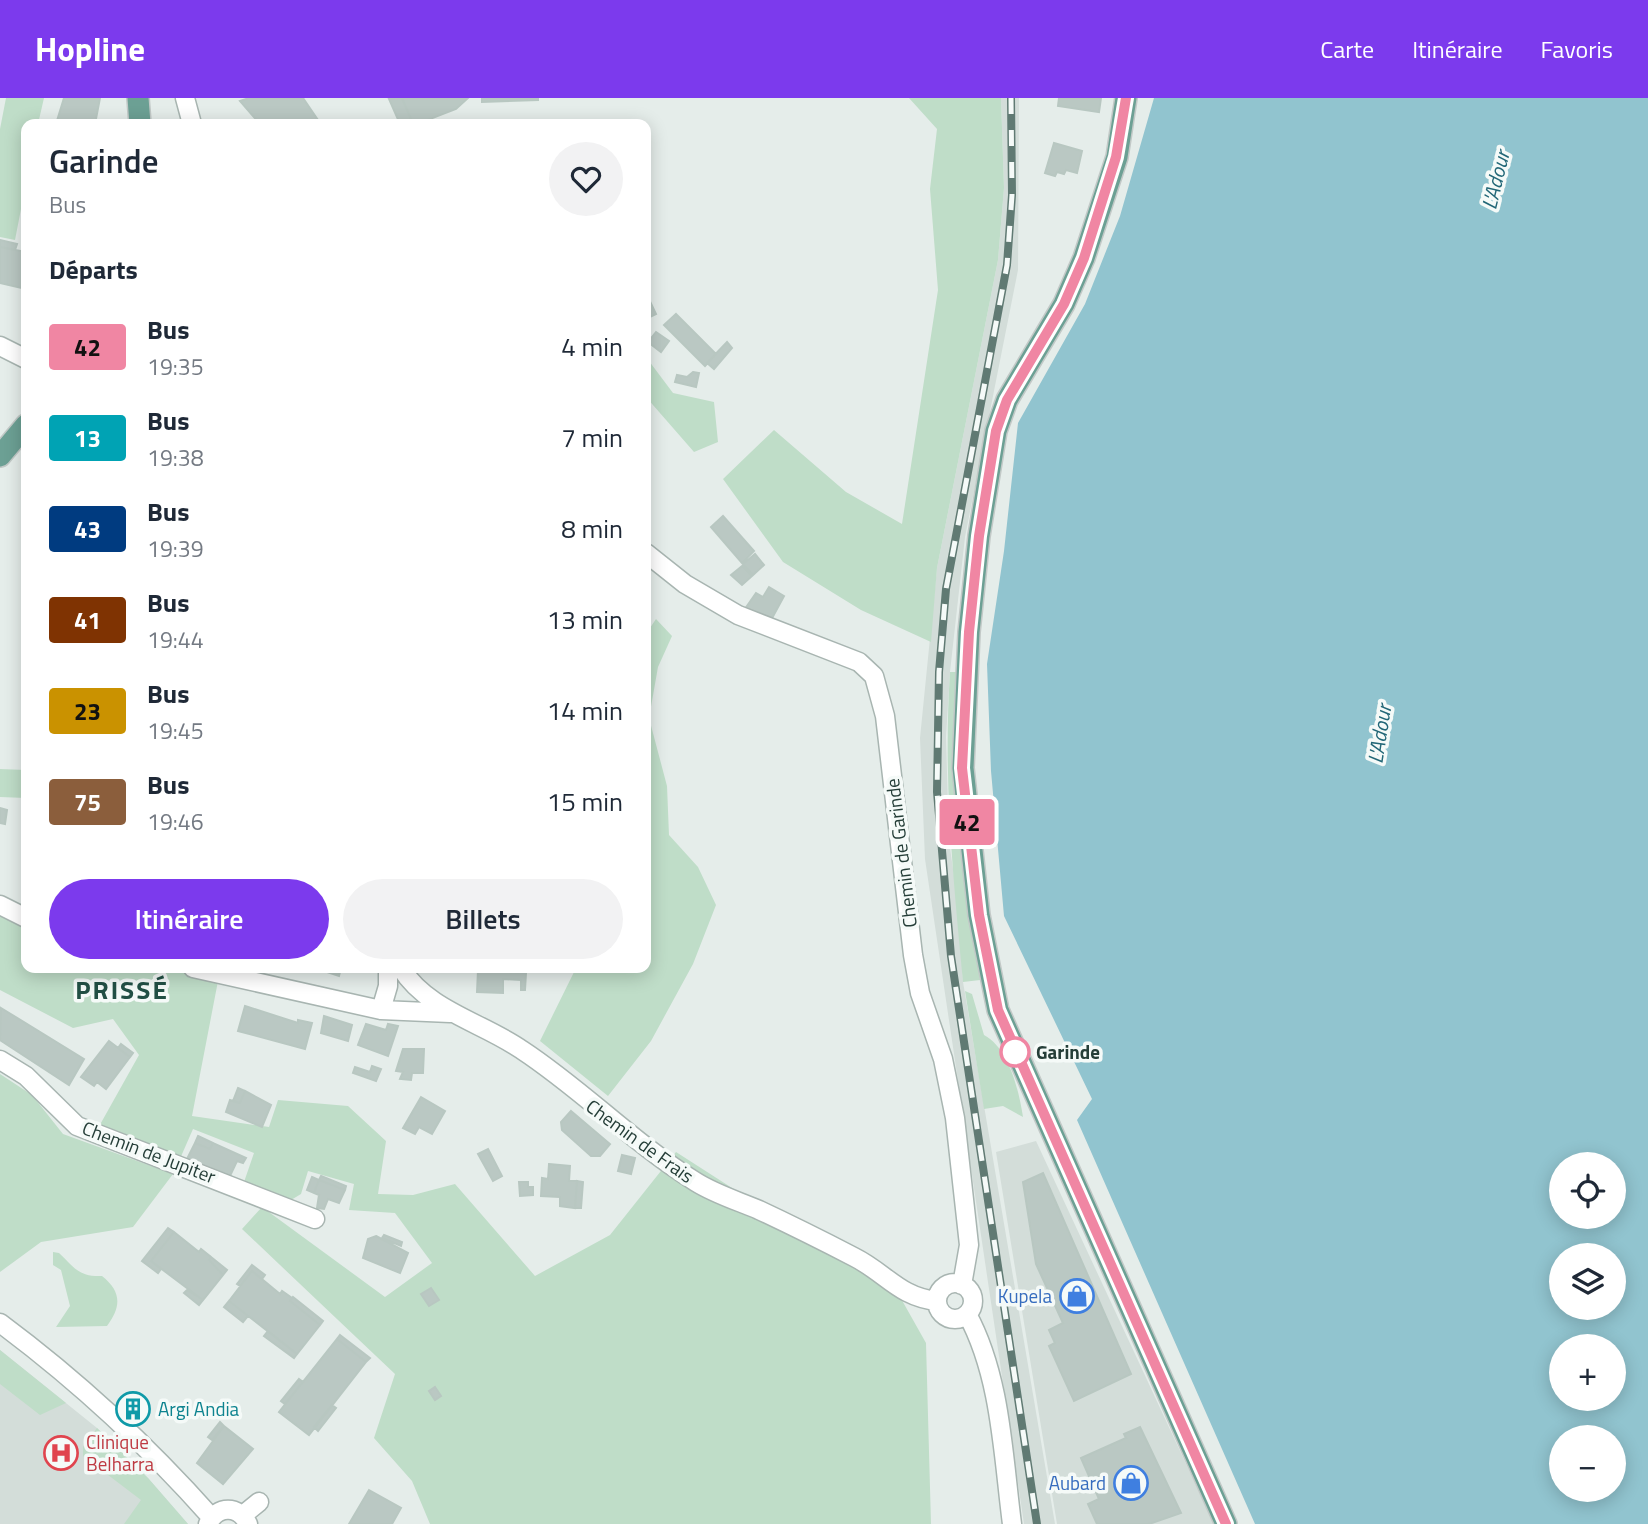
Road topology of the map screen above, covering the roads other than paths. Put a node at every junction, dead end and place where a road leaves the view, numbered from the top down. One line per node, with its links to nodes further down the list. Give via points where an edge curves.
1 (138, 98): 4 (main road)
2 (185, 98): 5 (street)
3 (1126, 98): 28 (main road, via 1116,157 1084,258 1064,304 1007,400 996,431 969,632 962,768 979,915 998,1010)
4 (139, 119)
5 (191, 119)
6 (0, 346): 7 (street)
7 (21, 356)
8 (21, 431): 9 (main road)
9 (0, 456)
10 (651, 558): 20 (street, Chemin de Garinde, via 737,615 859,662 874,676 885,716 915,967 943,1059 955,1118 970,1245)
11 (0, 905): 12 (street)
12 (21, 916)
13 (214, 973): 16 (street)
14 (388, 973): 16 (street)
15 (405, 973): 17 (street, Chemin de Frais, via 424,994)
16 (381, 1010): 17 (street)
17 (453, 1013): 21 (street, Chemin de Frais, via 526,1052 635,1141 698,1184 851,1255 916,1299)
18 (0, 1060): 19 (street, Chemin de Jupiter, via 26,1076 77,1126)
19 (315, 1219)
20 (962, 1285): 21 (street, via 942,1288); 22 (street, via 972,1302)
21 (937, 1301): 22 (street, Chemin de Frais, via 947,1318)
22 (967, 1314): 27 (street, via 988,1366)
23 (0, 1323): 26 (street, via 115,1417 169,1469)
24 (259, 1502): 25 (street)
25 (246, 1520): 26 (street, via 223,1510)
26 (209, 1521)
27 (1012, 1524)
28 (1226, 1524)

